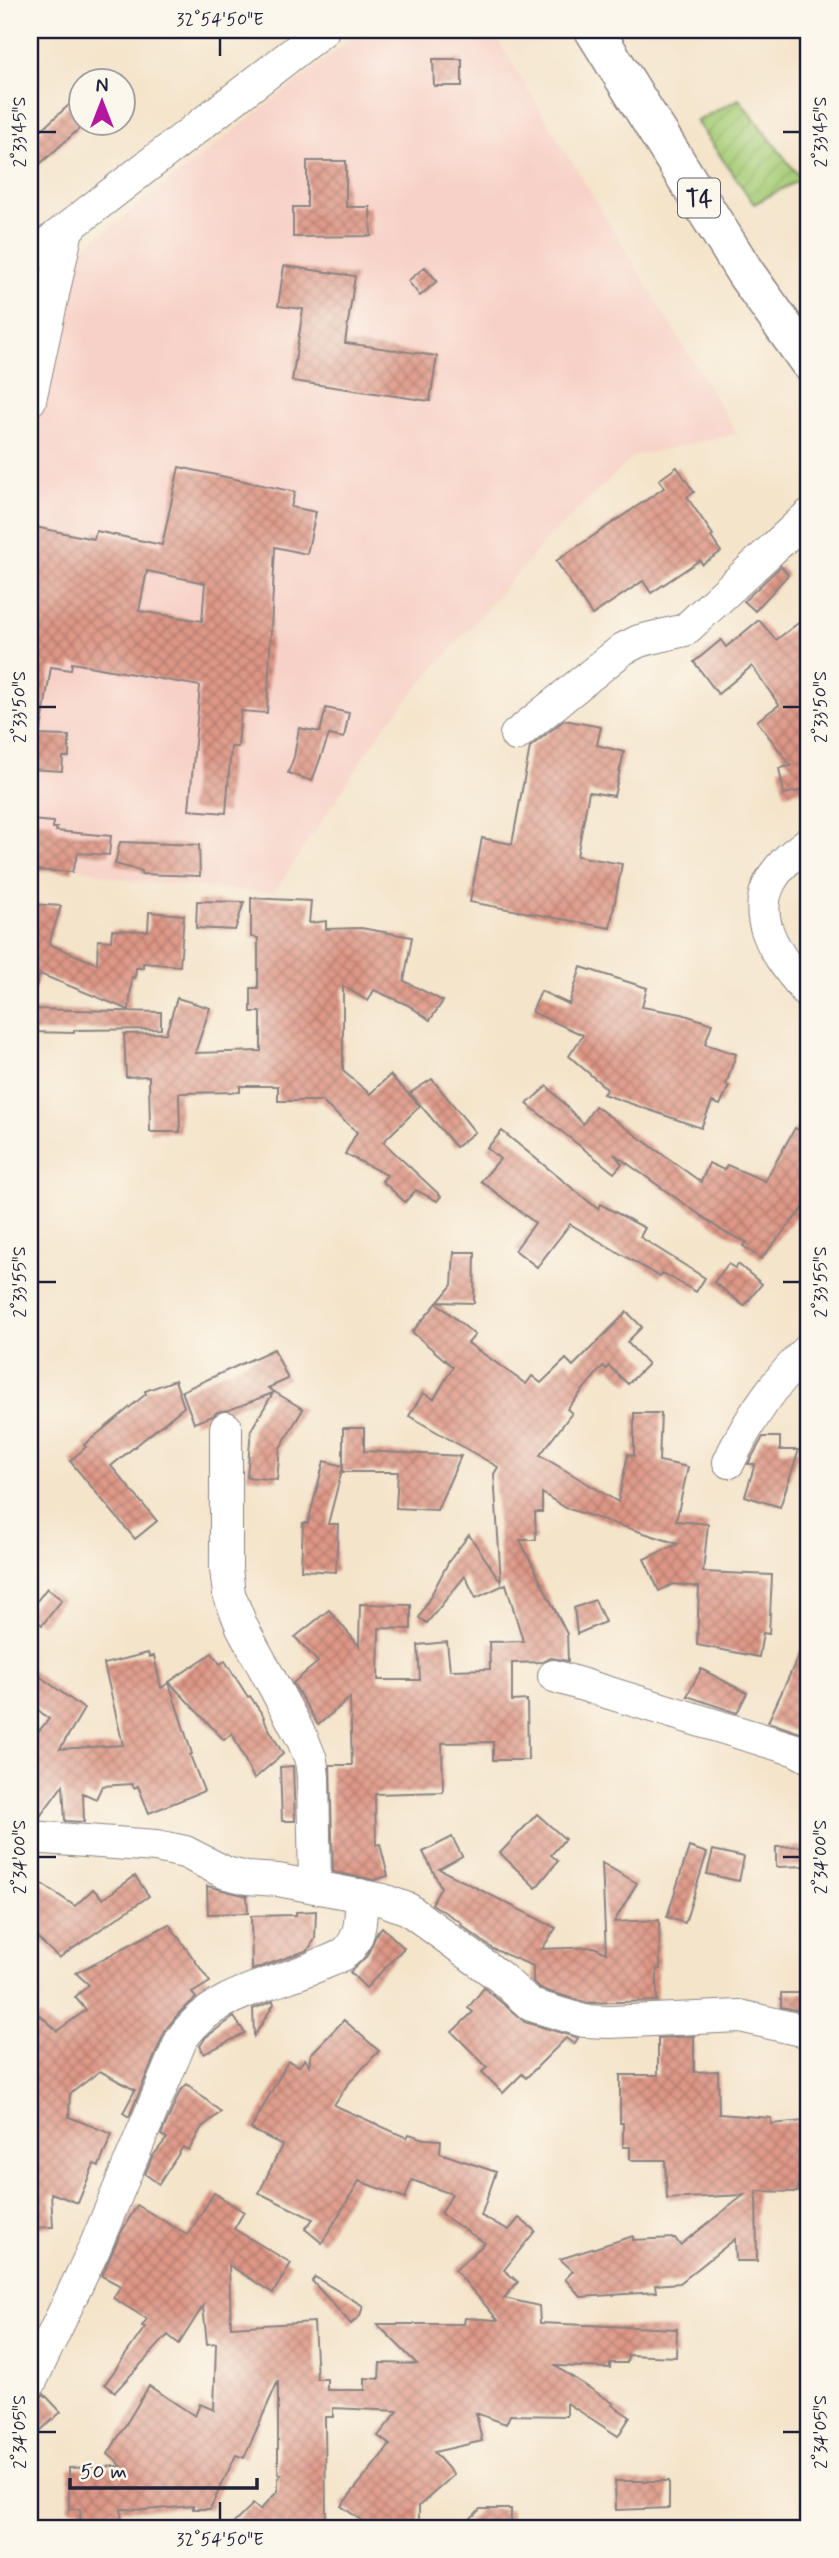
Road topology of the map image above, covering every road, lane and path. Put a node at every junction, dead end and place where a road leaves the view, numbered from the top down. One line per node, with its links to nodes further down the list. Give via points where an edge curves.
1 (323, 30): 3 (street)
2 (594, 30): 5 (highway, T4, via 746,274)
3 (66, 230): 4 (street); 6 (street)
4 (30, 257)
5 (809, 362)
6 (30, 400)
7 (809, 515): 8 (street, via 685,630 623,649)
8 (516, 735)
9 (809, 842): 10 (street, via 783,864 764,900 769,940)
10 (809, 994)
11 (809, 1349): 13 (street, via 746,1424)
12 (226, 1428): 17 (street, via 229,1594 310,1760)
13 (729, 1462)
14 (554, 1676): 15 (street)
15 (809, 1757)
16 (30, 1837): 17 (street, via 156,1846 185,1852 226,1873)
17 (315, 1887): 18 (street)
18 (360, 1895): 19 (street, via 408,1909 500,1976 531,2005 562,2015 610,2022 740,2016); 20 (street, via 360,1925 346,1952 236,1996 192,2023)
19 (809, 2032)
20 (30, 2383)

